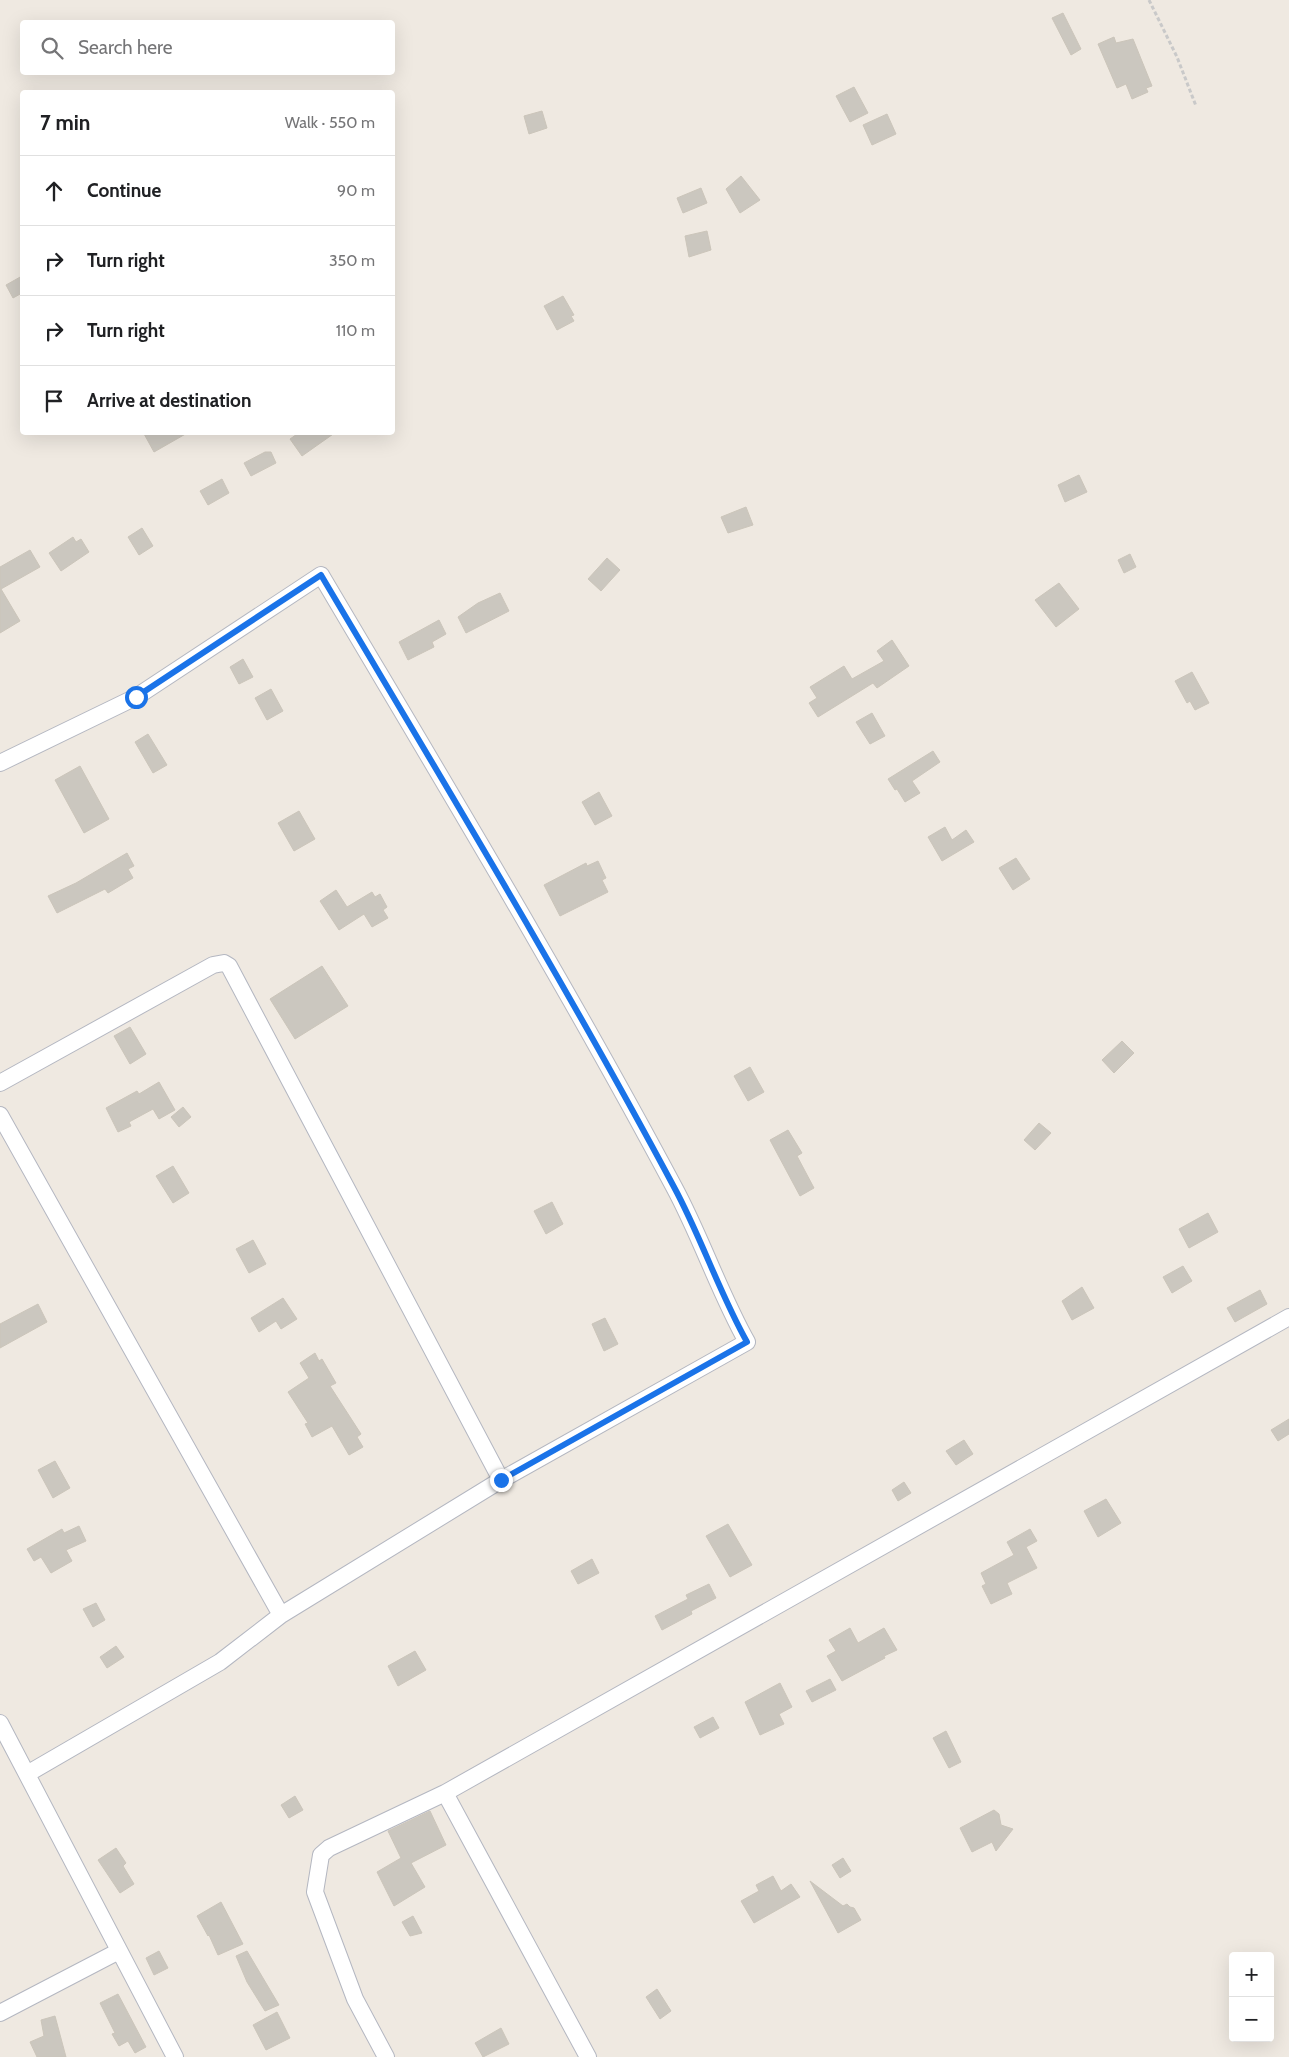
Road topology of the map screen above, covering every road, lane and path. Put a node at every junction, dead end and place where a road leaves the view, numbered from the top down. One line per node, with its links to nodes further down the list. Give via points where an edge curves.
1 (1149, 0): 2 (path)
2 (1196, 106)
3 (0, 763): 7 (street, via 136,697 321,575 529,926 647,1138 675,1189 730,1312 747,1342)
4 (0, 1083): 7 (street, via 213,965 229,966)
5 (0, 1115): 8 (street)
6 (1289, 1317): 11 (street)
7 (501, 1480): 8 (street)
8 (281, 1615): 10 (street, via 220,1662)
9 (0, 1724): 10 (street)
10 (27, 1774): 12 (street)
11 (444, 1794): 15 (street, via 328,1848 321,1855 316,1892 355,1999); 16 (street)
12 (119, 1951): 13 (street); 14 (street)
13 (0, 2013)
14 (175, 2057)
15 (386, 2057)
16 (588, 2057)

